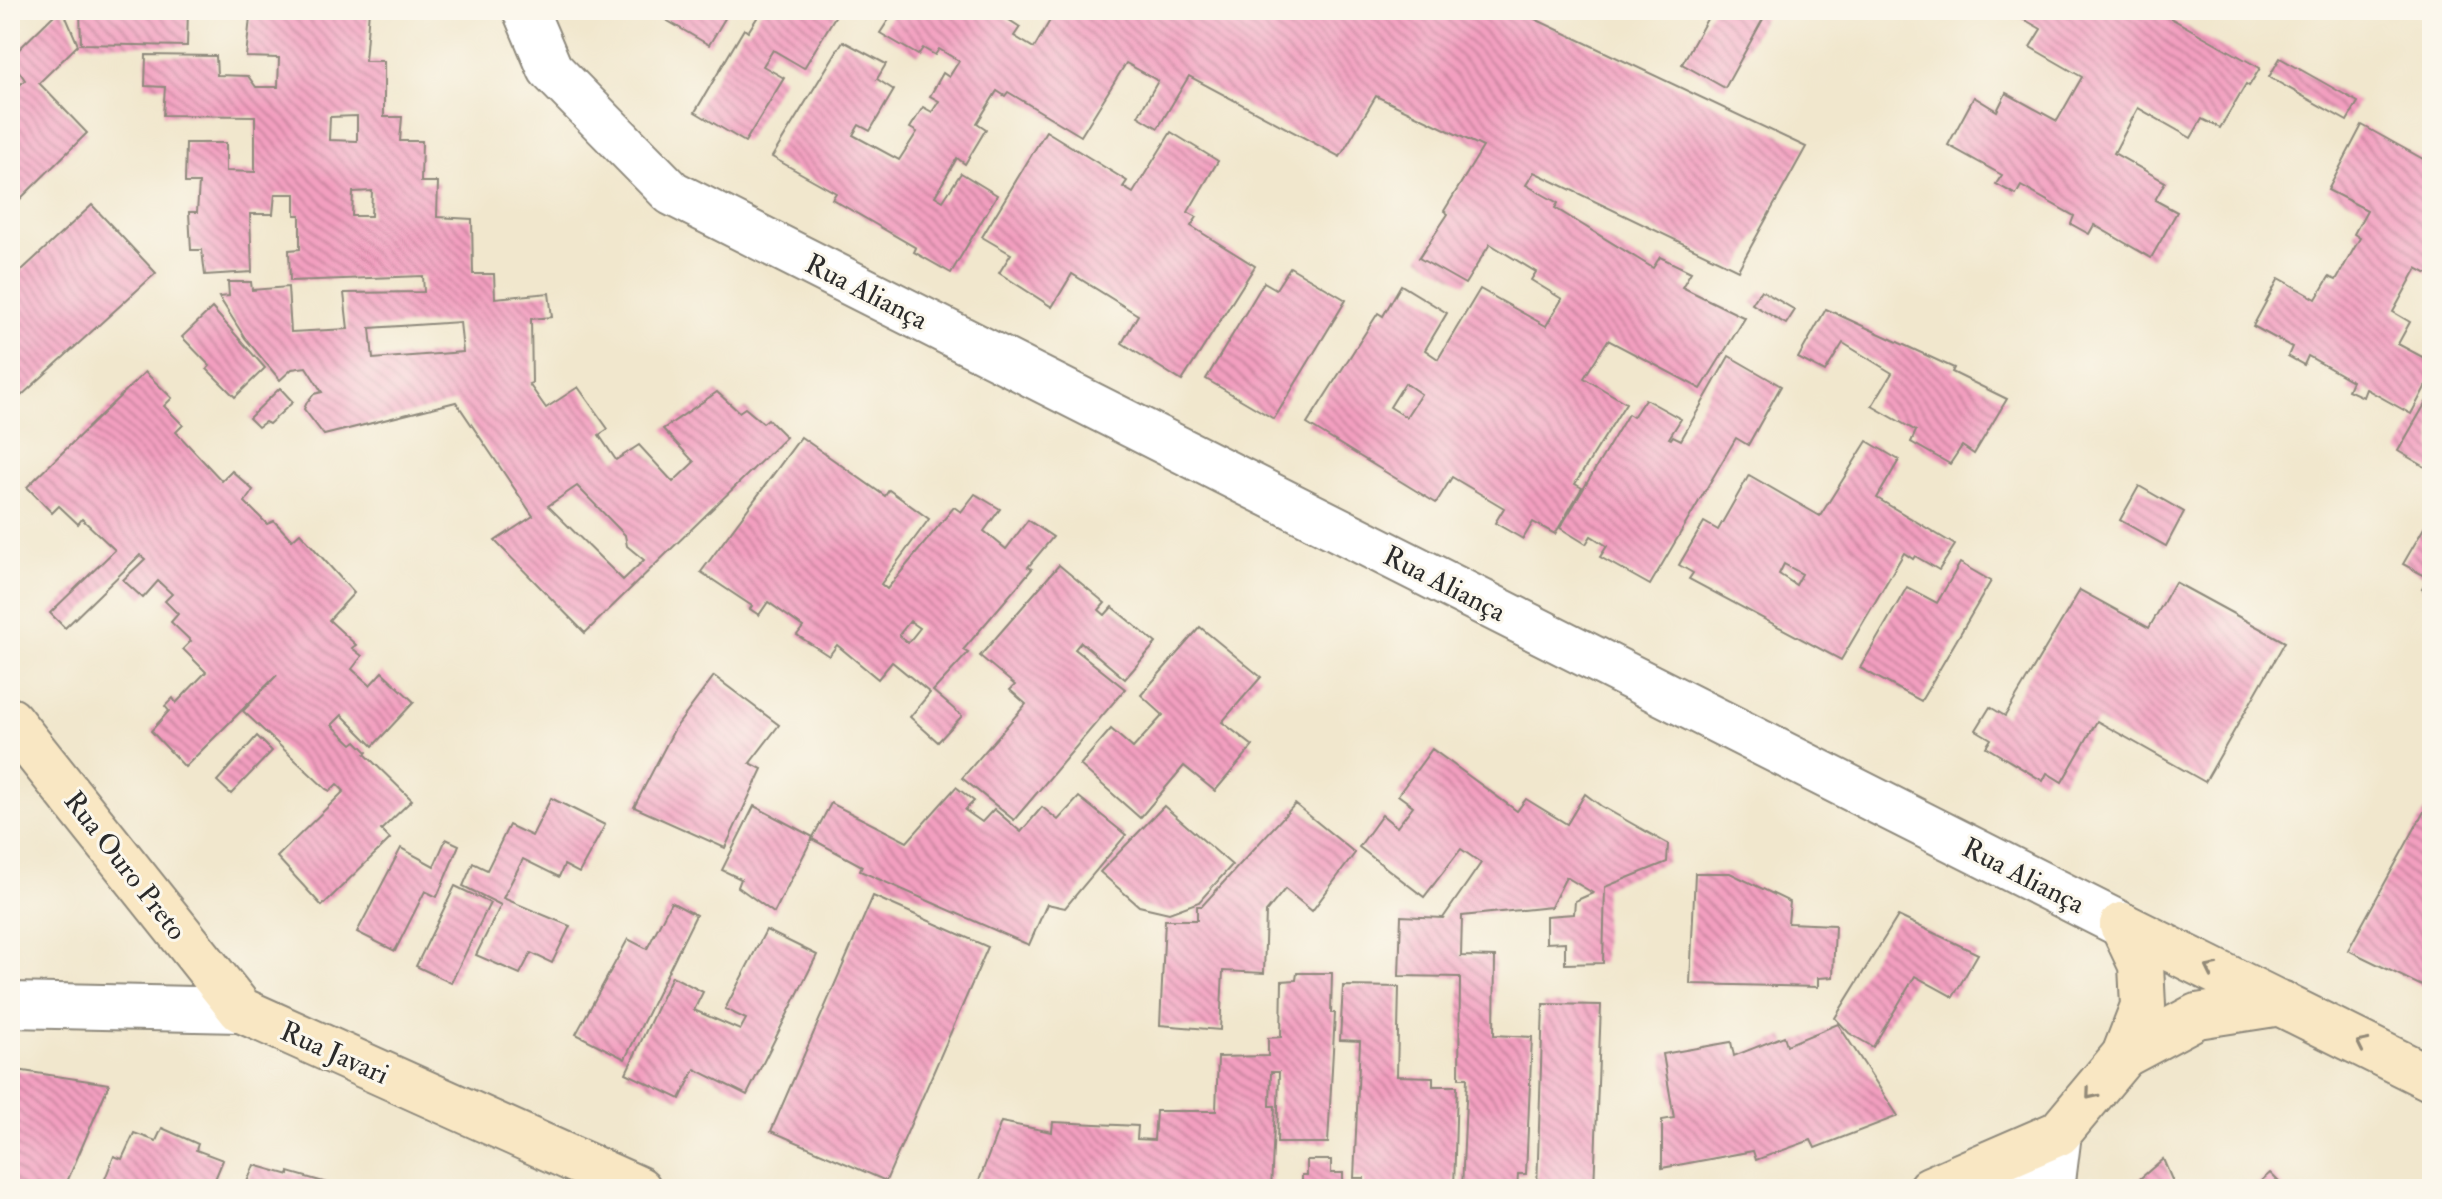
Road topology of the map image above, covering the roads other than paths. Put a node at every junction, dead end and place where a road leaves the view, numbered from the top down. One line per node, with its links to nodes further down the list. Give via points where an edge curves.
1 (525, 10): 3 (street, Rua Aliança, via 550,69 672,193)
2 (10, 720): 6 (main road, Rua Ouro Preto)
3 (2122, 925): 4 (main road, Rua Aliança, one-way to 3); 7 (main road, via 2141,965 2143,1006)
4 (2281, 1003): 7 (main road, via 2197,1016); 8 (main road, Rua Aliança, one-way to 4)
5 (10, 1005): 6 (street, Rua Javari)
6 (241, 1010): 10 (main road, Rua Javari)
7 (2124, 1055): 9 (main road, one-way to 9)
8 (2432, 1079)
9 (2059, 1133): 11 (main road); 12 (street); 13 (street)
10 (639, 1189)
11 (1930, 1189)
12 (2013, 1189)
13 (2052, 1189)

